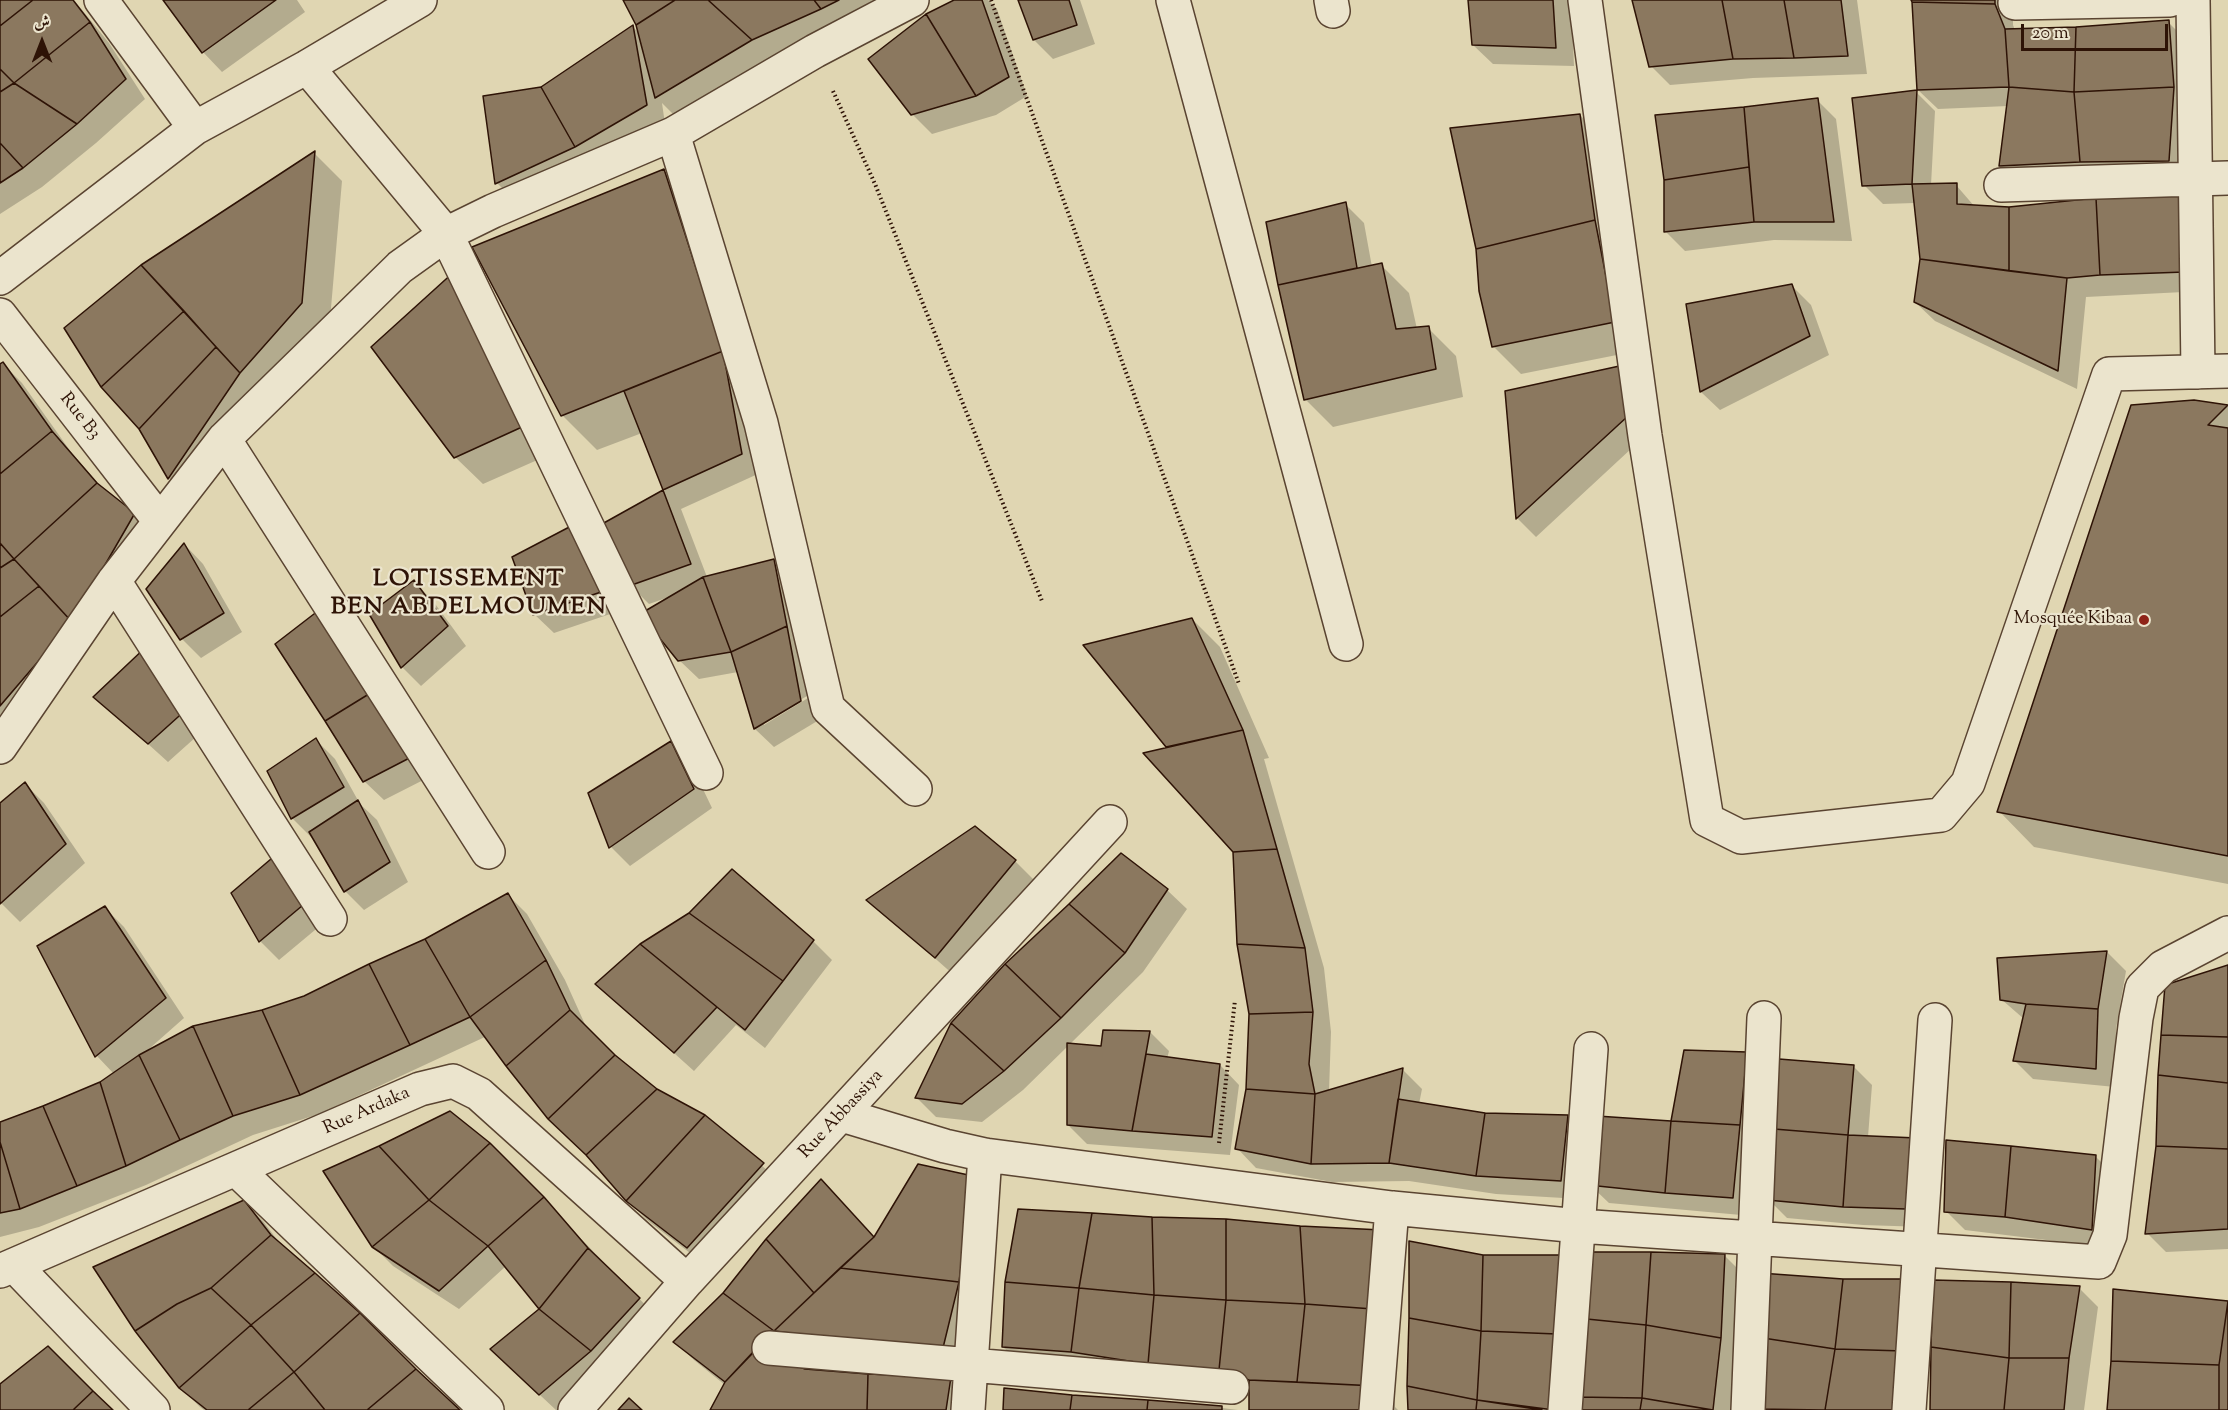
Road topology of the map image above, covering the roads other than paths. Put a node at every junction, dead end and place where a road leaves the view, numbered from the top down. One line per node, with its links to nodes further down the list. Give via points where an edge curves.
1 (101, 0): 10 (street)
2 (420, 0): 9 (street)
3 (912, 0): 11 (street)
4 (1173, 0): 22 (street)
5 (1585, 0): 18 (street, via 1645,436 1707,820 1741,837 1941,815 1968,783 2109,374)
6 (2170, 0): 8 (street)
7 (2193, 0): 13 (street)
8 (2015, 3)
9 (307, 67): 10 (street); 15 (street)
10 (195, 128): 16 (street)
11 (673, 134): 15 (street); 25 (street, via 761,423 828,708)
12 (2228, 178): 13 (street)
13 (2195, 180): 14 (street); 18 (street)
14 (2001, 185)
15 (446, 234): 19 (street, via 369,295); 24 (street)
16 (0, 278)
17 (0, 315): 20 (street, Rue B3)
18 (2213, 371)
19 (224, 439): 20 (street); 27 (street)
20 (159, 520): 21 (street)
21 (114, 581): 23 (street); 28 (street)
22 (1346, 644)
23 (0, 747)
24 (706, 773)
25 (915, 789)
26 (1110, 822): 33 (street, Rue Abbassiya)
27 (488, 852)
28 (330, 919)
29 (2228, 933): 39 (street, via 2163,967 2142,988 2110,1235 2099,1262)
30 (1764, 1018): 38 (street)
31 (1935, 1020): 39 (street)
32 (1591, 1049): 37 (street)
33 (842, 1115): 34 (street); 41 (street, Rue Abbassiya)
34 (985, 1155): 36 (street); 43 (street)
35 (236, 1169): 40 (street, Rue Ardaka); 41 (street, Rue Ardaka, via 420,1089 453,1081 478,1094); 46 (street)
36 (1392, 1208): 37 (street); 49 (street)
37 (1579, 1227): 38 (street); 50 (street)
38 (1753, 1238): 39 (street); 51 (street)
39 (1922, 1249): 52 (street)
40 (8, 1268): 45 (street)
41 (687, 1281): 47 (street, Rue Abbassiya)
42 (768, 1348): 43 (street)
43 (972, 1365): 44 (street); 48 (street)
44 (1233, 1387)
45 (153, 1410)
46 (487, 1410)
47 (574, 1410)
48 (968, 1410)
49 (1376, 1410)
50 (1565, 1410)
51 (1748, 1410)
52 (1909, 1410)

